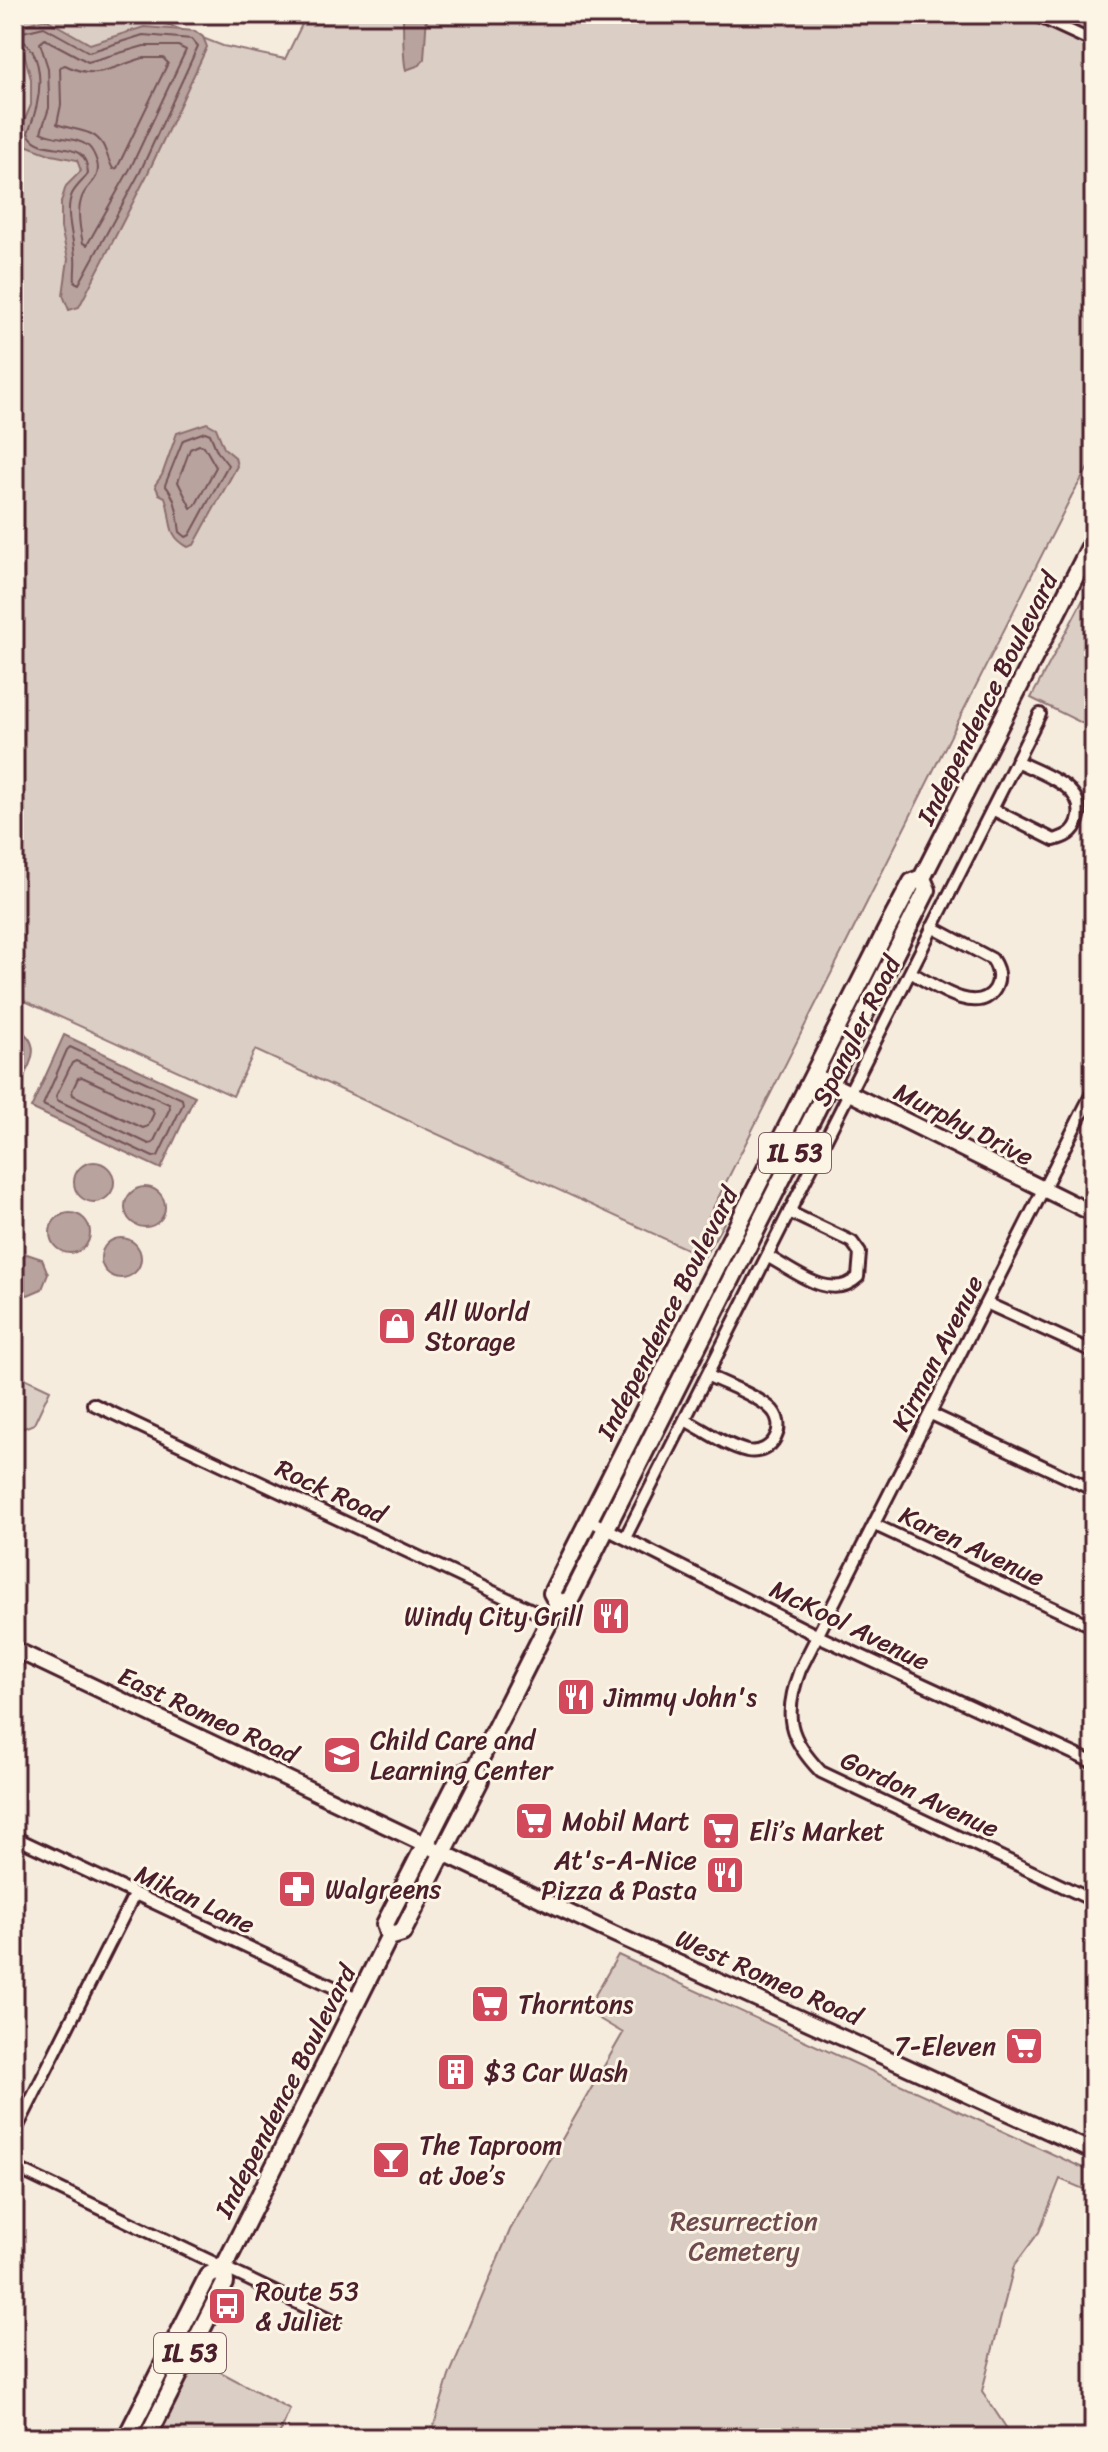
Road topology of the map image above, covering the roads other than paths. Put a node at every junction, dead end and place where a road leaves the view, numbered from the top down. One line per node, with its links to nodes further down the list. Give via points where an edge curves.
1 (1033, 14): 2 (street)
2 (1094, 42)
3 (1094, 539): 7 (main road, Independence Boulevard / IL 53)
4 (1040, 714): 5 (street, Spangler Road)
5 (1016, 761): 6 (street, Spangler Road); 6 (street, via 1071,790 1080,809 1076,826 1054,840)
6 (992, 809): 8 (street, Spangler Road)
7 (922, 878): 10 (main road, Independence Boulevard / IL 53, via 912,882); 11 (main road, Independence Boulevard / IL 53, via 927,890)
8 (932, 927): 9 (street, Spangler Road); 9 (street, via 992,959 998,970 995,988 981,1000 969,1001)
9 (910, 972): 13 (street, Spangler Road)
10 (813, 1075): 11 (main road, Murphy Drive); 25 (main road, Independence Boulevard / IL 53)
11 (830, 1084): 13 (main road, Murphy Drive); 27 (main road, Independence Boulevard / IL 53)
12 (1094, 1089): 14 (street, Kirman Avenue)
13 (849, 1093): 14 (main road, Murphy Drive); 15 (street, Spangler Road)
14 (1043, 1191): 16 (main road, Murphy Drive); 18 (street, Kirman Avenue)
15 (789, 1212): 17 (street, Spangler Road); 17 (street, via 852,1242 860,1253 858,1277 849,1286 826,1287)
16 (1094, 1214)
17 (767, 1256): 20 (street, Spangler Road)
18 (986, 1303): 19 (street); 22 (street, Kirman Avenue)
19 (1094, 1352)
20 (707, 1375): 23 (street, Spangler Road); 23 (street, via 769,1407 778,1417 779,1431 772,1445 745,1451)
21 (93, 1404): 29 (street, Rock Road)
22 (931, 1414): 24 (street); 26 (street, Kirman Avenue)
23 (685, 1420): 28 (street, Spangler Road)
24 (1094, 1490)
25 (589, 1520): 27 (street, McKool Avenue); 29 (main road, Independence Boulevard / IL 53, via 552,1593)
26 (875, 1525): 30 (street, Karen Avenue); 31 (street, Kirman Avenue)
27 (606, 1529): 28 (street, McKool Avenue); 29 (main road, Independence Boulevard / IL 53, via 570,1600)
28 (625, 1538): 31 (street, McKool Avenue)
29 (554, 1611): 34 (main road, Independence Boulevard / IL 53)
30 (1094, 1627)
31 (818, 1636): 33 (street, McKool Avenue); 39 (street, Gordon Avenue, via 792,1691 790,1720 800,1750 821,1772)
32 (14, 1649): 36 (main road, East Romeo Road)
33 (1094, 1763)
34 (476, 1767): 36 (main road, Independence Boulevard / IL 53, via 461,1774); 37 (main road, Independence Boulevard / IL 53, via 480,1780)
35 (14, 1837): 38 (street, Mikan Lane)
36 (426, 1843): 37 (main road, West Romeo Road); 40 (main road, Independence Boulevard / IL 53, via 385,1924)
37 (444, 1851): 40 (main road, Independence Boulevard / IL 53, via 402,1933); 43 (main road, West Romeo Road)
38 (134, 1895): 41 (street, Mikan Lane); 42 (street)
39 (1094, 1901)
40 (389, 1937): 41 (main road, Independence Boulevard / IL 53)
41 (359, 1999): 45 (main road, Independence Boulevard / IL 53)
42 (14, 2134)
43 (1094, 2152)
44 (14, 2167): 45 (street)
45 (224, 2267): 46 (street); 47 (main road, Independence Boulevard / IL 53, via 208,2276); 48 (main road, Independence Boulevard / IL 53, via 225,2283)
46 (335, 2321)
47 (126, 2438)
48 (147, 2438)

